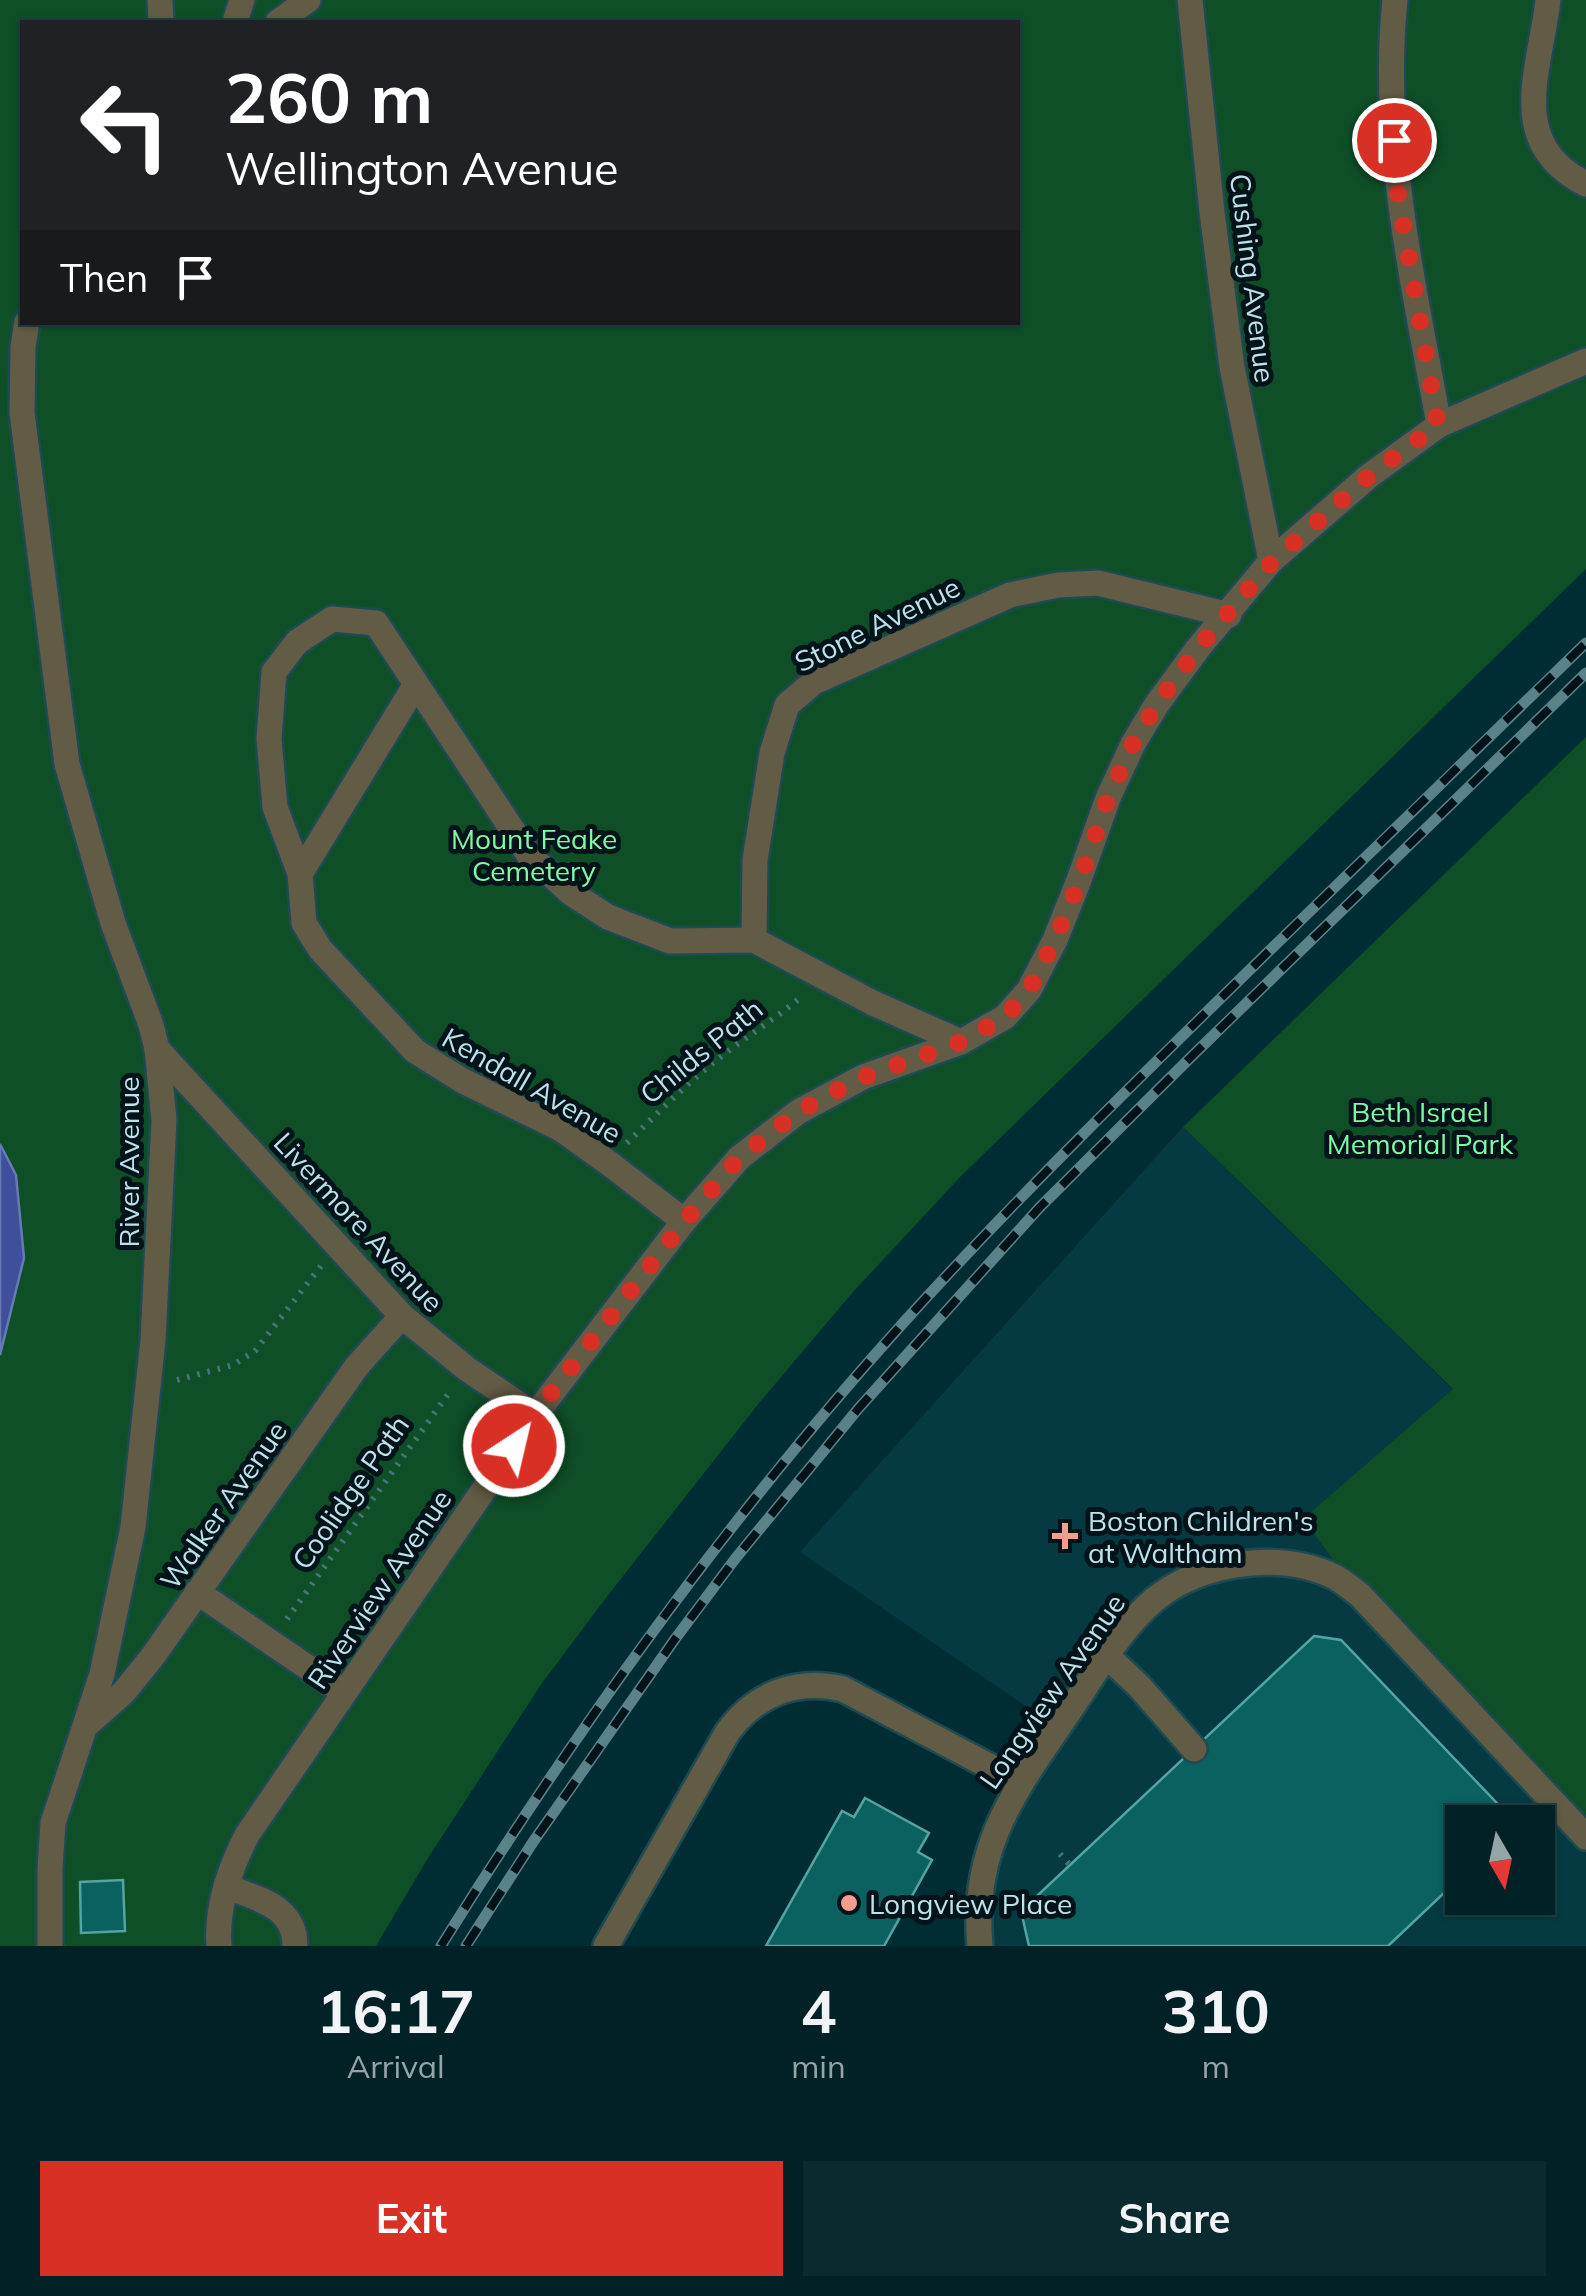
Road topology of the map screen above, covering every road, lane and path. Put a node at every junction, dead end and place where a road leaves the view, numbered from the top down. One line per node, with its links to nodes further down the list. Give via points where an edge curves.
1 (307, 0): 5 (street)
2 (1190, 0): 10 (street, Cushing Avenue, via 1232,367)
3 (1395, 0): 9 (street, via 1398,194)
4 (1548, 0): 6 (street, via 1533,97 1536,133 1554,162)
5 (281, 20)
6 (1586, 184)
7 (27, 325): 17 (street, River Avenue, via 22,413 68,764)
8 (1586, 361): 9 (street, Riverview Avenue)
9 (1438, 425): 10 (street, Riverview Avenue)
10 (1272, 562): 11 (street, Riverview Avenue)
11 (1229, 615): 14 (street, Stone Avenue, via 1098,584 1058,585 1010,595 814,682 787,705 772,752 755,860); 16 (street, Riverview Avenue, via 1133,744 1029,990 1005,1017)
12 (416, 684): 13 (street); 13 (street, Kendall Avenue, via 376,623 332,620 297,642 274,672 274,807); 14 (street, via 529,854 571,893 608,917 670,941)
13 (300, 874): 18 (street, Kendall Avenue, via 311,936 415,1051 548,1122)
14 (754, 940): 15 (street)
15 (825, 977): 16 (street); 18 (path, Childs Path, via 720,1058)
16 (961, 1042): 19 (street, Riverview Avenue, via 864,1077 798,1112 739,1158)
17 (157, 1049): 20 (street, Livermore Avenue); 23 (street, River Avenue, via 164,1120)
18 (610, 1164): 19 (street, Kendall Avenue)
19 (684, 1222): 24 (street, Riverview Avenue)
20 (338, 1245): 21 (street, Livermore Avenue); 23 (path, via 255,1350 233,1366)
21 (402, 1316): 22 (street, Livermore Avenue); 25 (street, Walker Avenue, via 357,1366)
22 (467, 1369): 24 (street, Livermore Avenue); 26 (path, Coolidge Path)
23 (150, 1382): 29 (street, River Avenue, via 128,1556)
24 (535, 1414): 28 (street, Riverview Avenue)
25 (197, 1592): 26 (street); 29 (street, Walker Avenue, via 124,1692)
26 (271, 1642): 28 (street)
27 (1107, 1656): 30 (street); 31 (street, Longview Avenue); 32 (street, Longview Avenue, via 1153,1601 1182,1582 1235,1566 1317,1570 1360,1594)
28 (344, 1692): 35 (street, Riverview Avenue, via 248,1835)
29 (88, 1724): 36 (street, River Avenue, via 53,1823)
30 (1194, 1749)
31 (1021, 1784): 39 (street, via 843,1688 787,1688 749,1708 727,1733); 40 (street, Longview Avenue, via 988,1852)
32 (1586, 1837)
33 (1060, 1854): 34 (path)
34 (1070, 1864)
35 (226, 1886): 37 (street, Riverview Avenue); 38 (street, via 280,1910 294,1929)
36 (50, 1946)
37 (219, 1946)
38 (295, 1946)
39 (606, 1946)
40 (980, 1946)

